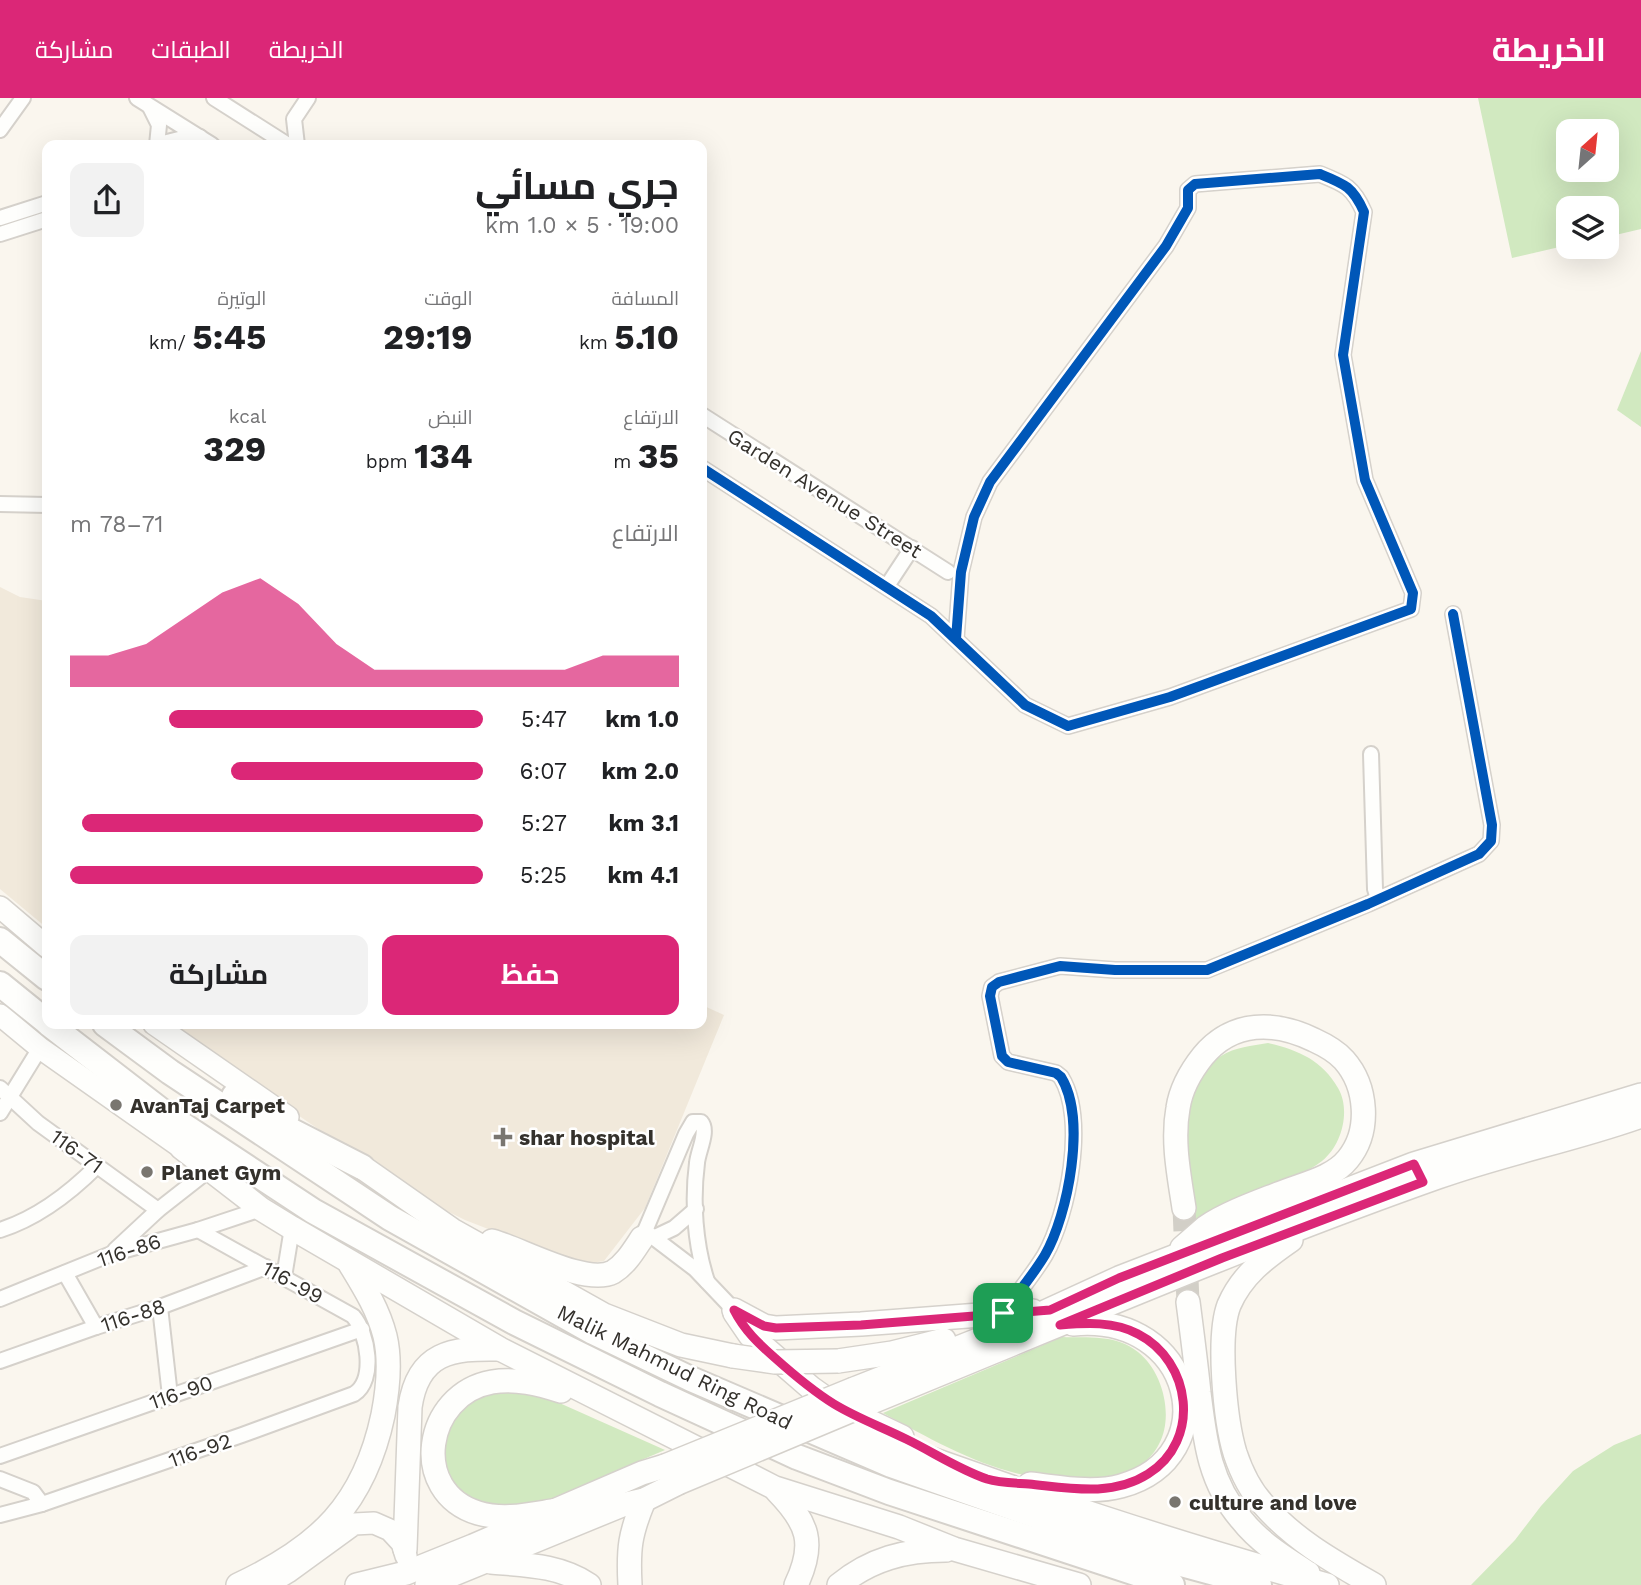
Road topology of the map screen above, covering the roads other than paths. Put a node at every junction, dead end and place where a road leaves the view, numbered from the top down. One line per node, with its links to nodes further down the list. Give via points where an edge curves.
1 (23, 98): 5 (street)
2 (214, 98): 10 (street)
3 (308, 98): 11 (street, via 294,119)
4 (143, 102): 6 (street); 7 (street, via 159,125)
5 (0, 130)
6 (200, 137): 8 (street); 9 (street)
7 (158, 140)
8 (175, 140)
9 (204, 140)
10 (280, 140)
11 (296, 140)
12 (42, 205): 13 (street)
13 (0, 218)
14 (42, 221): 15 (street)
15 (0, 234)
16 (707, 418): 20 (street, Garden Avenue Street)
17 (707, 471): 22 (street, Garden Avenue Street)
18 (0, 504): 19 (street)
19 (42, 505)
20 (912, 548): 21 (street, Garden Avenue Street); 22 (street)
21 (948, 572)
22 (887, 586): 24 (street, Garden Avenue Street)
23 (1453, 614): 26 (street, via 1492,825 1490,841 1479,854)
24 (956, 639): 24 (street, Garden Avenue Street, via 1025,705 1068,726 1171,696 1410,609 1413,593 1365,480 1343,355 1364,212 1356,194 1320,174 1195,184 1188,190 1188,208 1166,246 990,482 974,517 961,572)
25 (1371, 754): 26 (street)
26 (1378, 899): 71 (street, via 1207,970 1060,966 992,987 1002,1056 1007,1062 1061,1077 1075,1119 1067,1199 1045,1255)
27 (0, 907): 29 (main road)
28 (0, 940): 30 (highway)
29 (42, 943)
30 (42, 974)
31 (0, 984): 33 (highway, Malik Mahmud Ring Road)
32 (0, 1015): 38 (main road)
33 (42, 1018)
34 (56, 1029): 41 (highway, Malik Mahmud Ring Road)
35 (112, 1029): 79 (highway, Malik Mahmud Ring Road, via 170,1072 447,1252 593,1332)
36 (129, 1029): 46 (highway, via 284,1127)
37 (161, 1029): 46 (main road, Malik Mahmud Ring Road)
38 (40, 1048): 39 (street); 44 (main road)
39 (5, 1093): 42 (street); 45 (street, 116-71)
40 (1641, 1095): 48 (main road)
41 (163, 1112): 44 (highway); 102 (highway, Malik Mahmud Ring Road, via 313,1211 514,1322 660,1394 797,1457 889,1492)
42 (0, 1113)
43 (1641, 1116): 48 (main road, via 1601,1131)
44 (182, 1148): 47 (main road)
45 (97, 1166): 52 (street, 116-71); 55 (street, via 49,1207)
46 (362, 1167): 57 (main road, Malik Mahmud Ring Road)
47 (209, 1170): 50 (main road); 52 (street)
48 (1418, 1173): 53 (main road); 60 (main road)
49 (1184, 1208): 60 (main road, via 1178,1169 1178,1108 1183,1087 1210,1048 1259,1025 1296,1031 1345,1061 1363,1102 1363,1130 1350,1156 1329,1174 1207,1226)
50 (261, 1209): 54 (main road); 56 (street, 116-86)
51 (696, 1209): 58 (street, via 674,1228); 58 (street, via 696,1167 705,1130 698,1121 686,1134); 65 (street)
52 (158, 1210): 59 (street)
53 (1336, 1214): 70 (main road); 105 (main road, via 1272,1253 1238,1287 1224,1319 1228,1412 1241,1469 1262,1504 1300,1540)
54 (292, 1228): 61 (main road); 64 (street)
55 (0, 1230)
56 (198, 1230): 59 (street, 116-86); 62 (street, 116-99)
57 (452, 1230): 58 (main road, via 593,1276 618,1268); 71 (main road, Malik Mahmud Ring Road, bridge, via 604,1315 681,1345 733,1356 795,1363 838,1361 892,1353)
58 (647, 1235): 65 (street)
59 (111, 1254): 63 (street, 116-86)
60 (1168, 1259): 70 (main road)
61 (348, 1261): 74 (main road); 93 (main road, via 372,1301 385,1337 388,1379 379,1434 358,1486 333,1522 290,1556)
62 (266, 1267): 64 (street, 116-99); 68 (street, 116-88)
63 (65, 1273): 66 (street, 116-86); 72 (street)
64 (284, 1277): 73 (street, 116-99, via 347,1312)
65 (707, 1281): 69 (street)
66 (0, 1299)
67 (1188, 1302): 104 (main road, via 1208,1457 1222,1490 1251,1531)
68 (160, 1307): 72 (street, 116-88); 76 (street)
69 (734, 1310): 71 (main road, via 776,1328); 81 (main road, via 750,1335 835,1405)
70 (1055, 1318): 71 (main road); 77 (main road); 84 (main road, via 1124,1328 1157,1346 1175,1370 1184,1396 1185,1412 1175,1443 1158,1467 1120,1486 1085,1489)
71 (1004, 1321): 77 (main road)
72 (96, 1327): 75 (street, 116-88)
73 (362, 1329): 76 (street, 116-90); 87 (street, 116-92, via 367,1352 364,1382 354,1394)
74 (500, 1349): 78 (main road); 91 (main road, via 449,1352 425,1370 414,1388)
75 (0, 1361)
76 (170, 1396): 80 (street, 116-90)
77 (858, 1397): 82 (main road, bridge)
78 (603, 1402): 85 (main road); 88 (main road, via 521,1381 492,1382 454,1399 433,1438 433,1461 440,1482 464,1508 511,1518)
79 (795, 1424): 81 (main road, via 875,1441); 103 (highway, Malik Mahmud Ring Road, via 978,1497 1148,1555)
80 (0, 1456)
81 (954, 1465): 84 (main road)
82 (671, 1474): 86 (main road); 88 (main road, via 642,1473)
83 (0, 1479): 87 (street, via 33,1492)
84 (990, 1480): 104 (main road)
85 (775, 1488): 90 (main road); 99 (main road, via 799,1514 807,1544 806,1564)
86 (644, 1500): 92 (main road); 98 (main road, via 628,1552)
87 (42, 1504): 89 (street, 116-92)
88 (558, 1510): 95 (main road, via 406,1573)
89 (0, 1515)
90 (954, 1549): 100 (main road, via 890,1556); 101 (main road)
91 (406, 1552): 94 (main road, via 397,1536 382,1526 354,1524)
92 (484, 1561): 96 (main road); 97 (main road, via 550,1567)
93 (238, 1585)
94 (266, 1585)
95 (358, 1585)
96 (427, 1585)
97 (589, 1585)
98 (630, 1585)
99 (796, 1585)
100 (839, 1585)
101 (1079, 1585)
102 (1172, 1585)
103 (1258, 1585)
104 (1326, 1585)
105 (1374, 1585)

